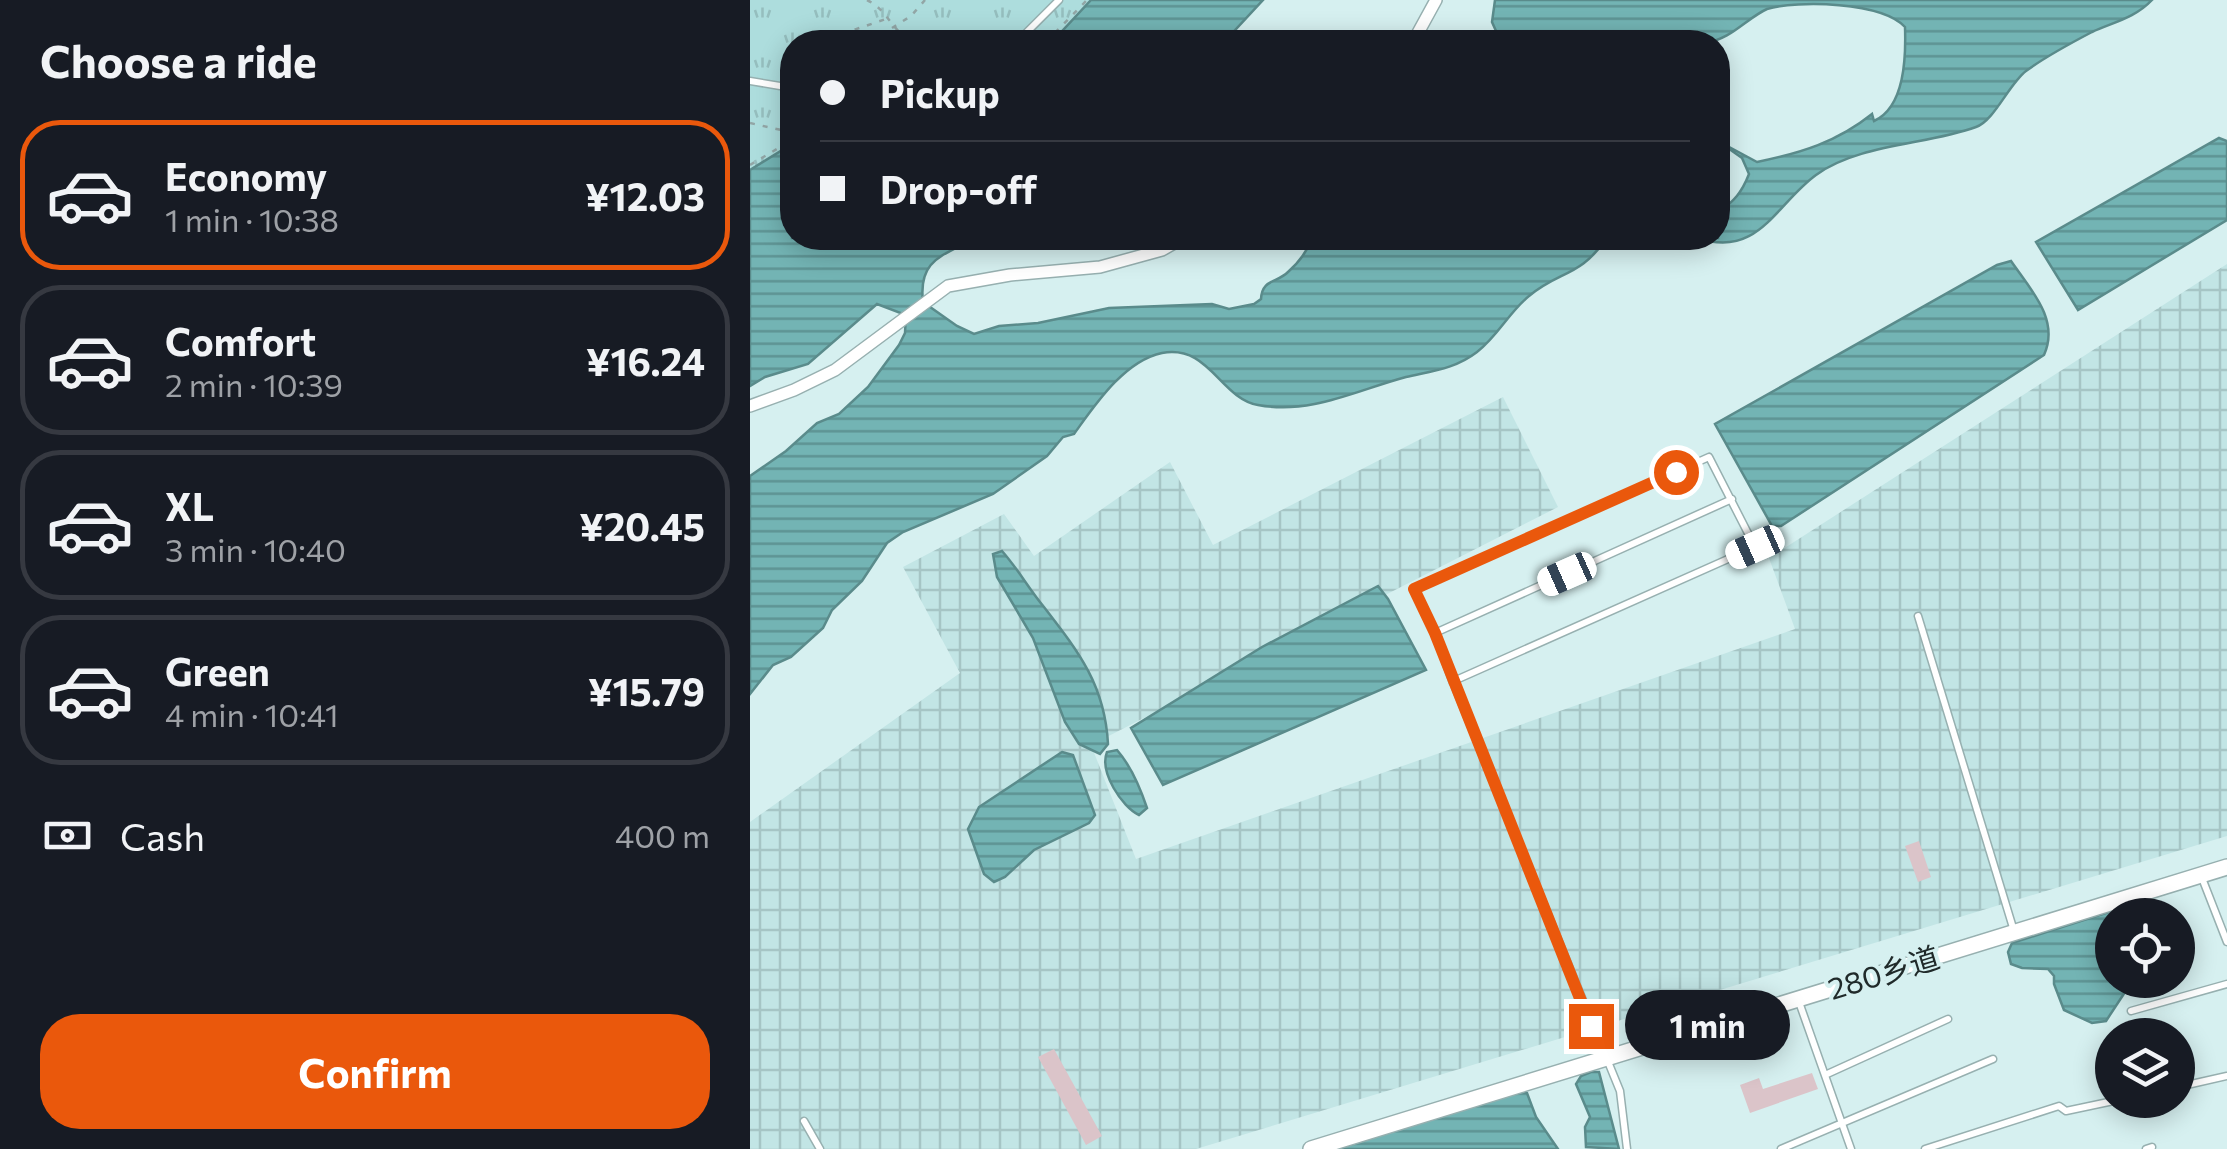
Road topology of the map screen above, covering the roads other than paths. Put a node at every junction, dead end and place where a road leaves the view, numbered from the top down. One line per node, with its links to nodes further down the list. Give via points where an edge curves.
1 (1060, 0): 3 (lane)
2 (1436, 0): 4 (street)
3 (1030, 30)
4 (1419, 30)
5 (750, 81): 6 (lane)
6 (780, 86)
7 (1162, 250): 8 (street, via 1100,267 959,283 931,296 835,370)
8 (750, 406)
9 (1732, 500): 11 (lane); 11 (lane, via 1708,457 1414,589); 12 (lane, via 1755,547 1463,674)
10 (1918, 616): 15 (lane)
11 (1435, 633): 12 (lane)
12 (1454, 687): 22 (lane)
13 (2227, 867): 14 (street, 280乡道)
14 (2201, 875): 15 (street, 280乡道); 16 (lane)
15 (2015, 934): 18 (street, 280乡道)
16 (2227, 942)
17 (2227, 984): 19 (lane)
18 (1798, 1001): 22 (street, 280乡道); 23 (lane)
19 (2131, 1012)
20 (1948, 1018): 23 (lane)
21 (1993, 1058): 28 (lane)
22 (1605, 1060): 30 (street, 280乡道); 31 (lane, via 1620,1091)
23 (1824, 1075): 28 (lane)
24 (2227, 1076): 25 (lane)
25 (2195, 1083)
26 (2095, 1105): 34 (lane, via 2066,1112 2059,1106)
27 (804, 1121): 29 (lane)
28 (1842, 1124): 32 (lane); 33 (lane)
29 (820, 1149)
30 (1310, 1149)
31 (1627, 1149)
32 (1781, 1149)
33 (1851, 1149)
34 (1925, 1149)

